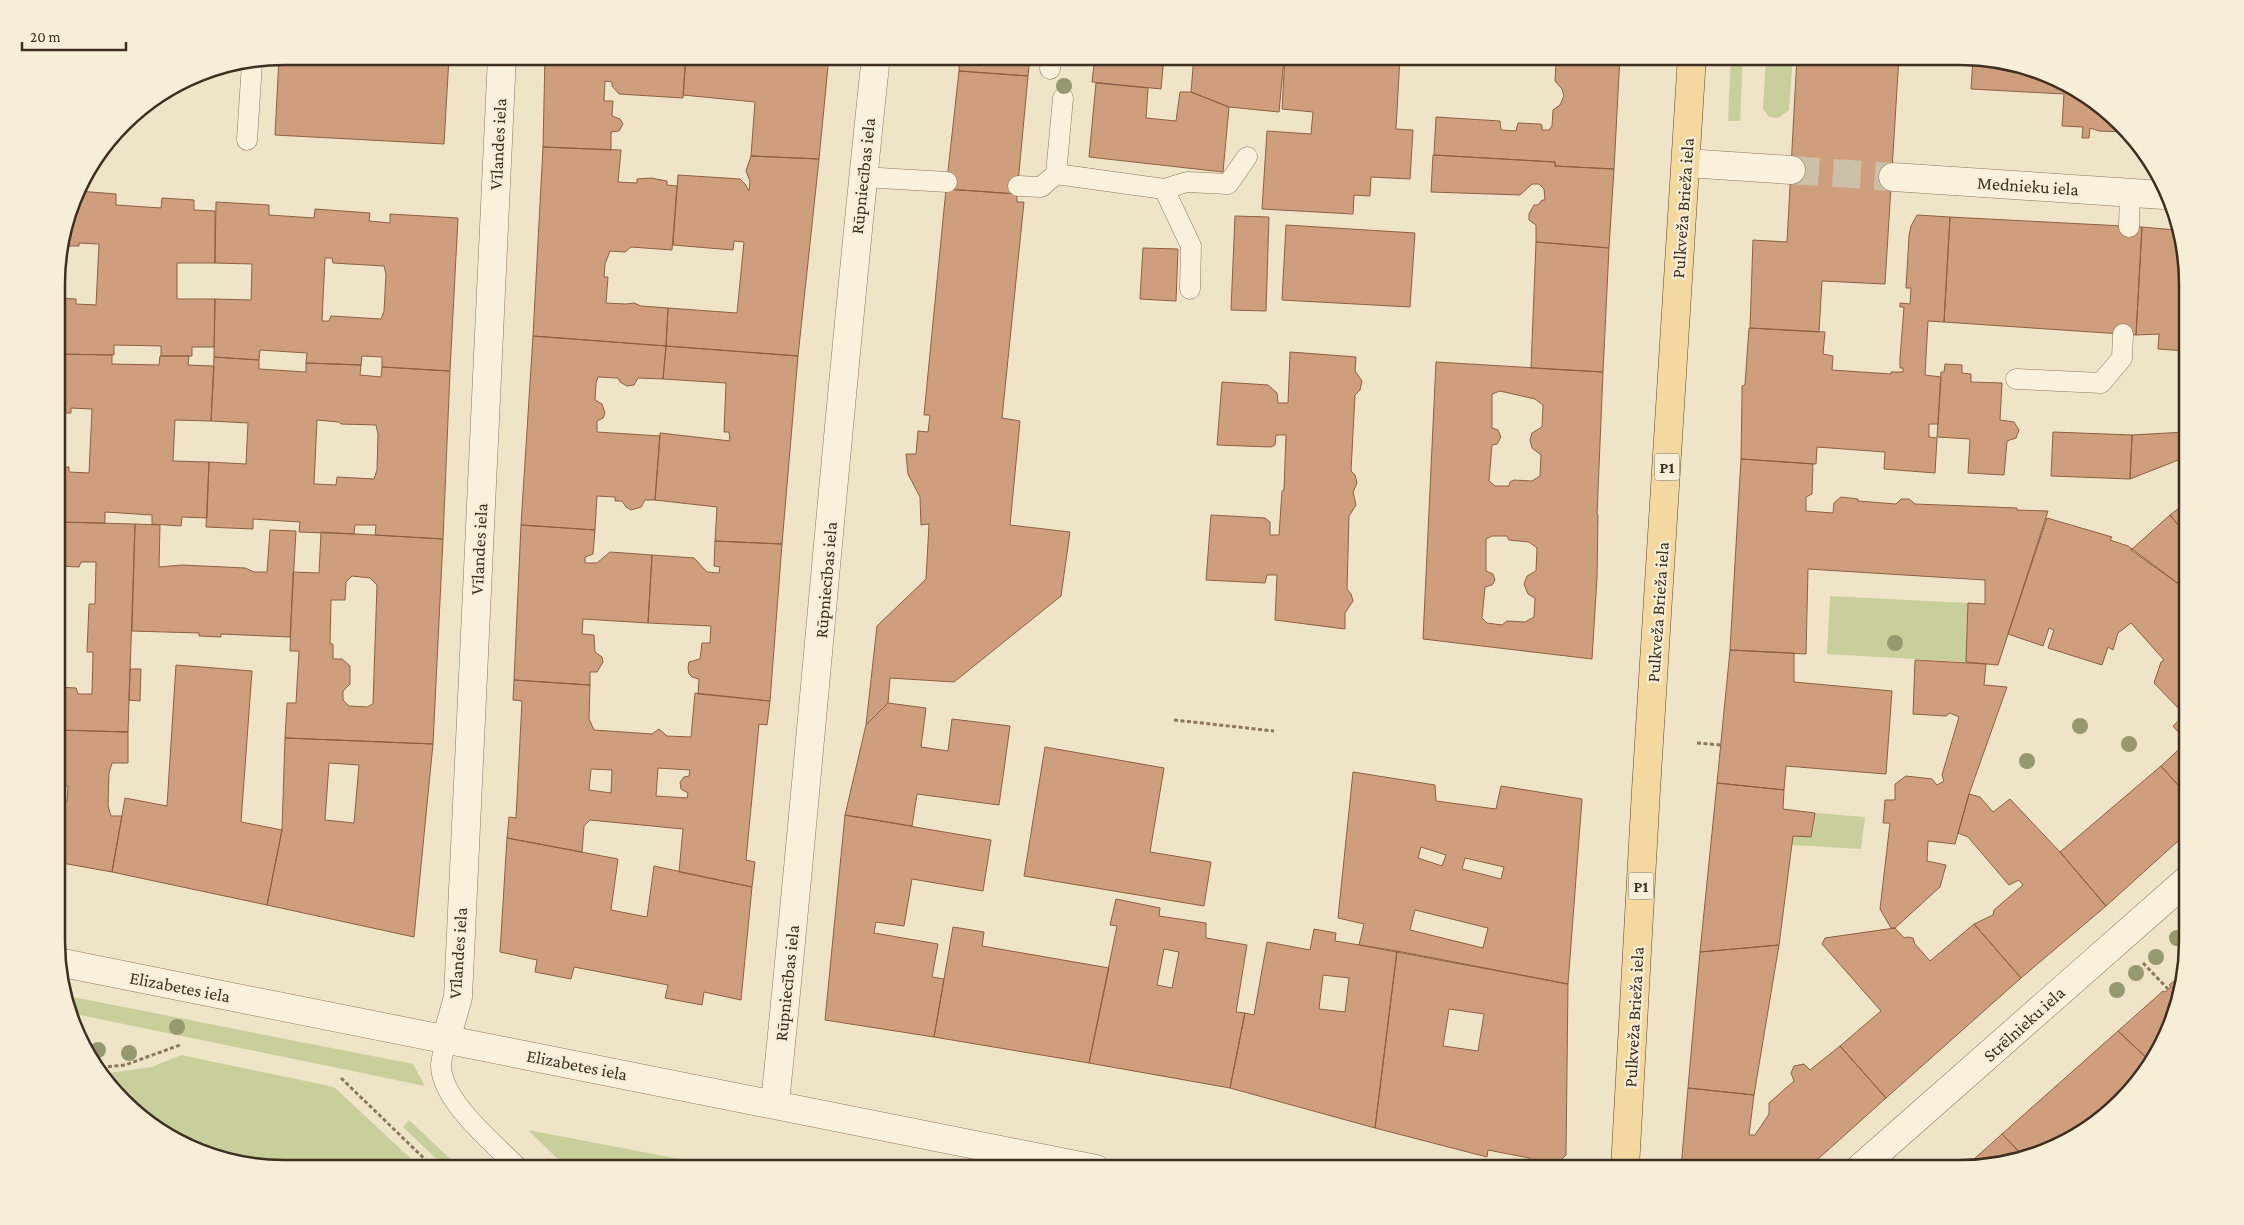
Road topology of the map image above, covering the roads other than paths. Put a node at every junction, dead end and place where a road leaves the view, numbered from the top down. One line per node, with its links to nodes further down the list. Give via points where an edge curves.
1 (502, 65): 24 (street, Vīlandes iela, via 458,997)
2 (875, 65): 11 (street, Rūpniecības iela)
3 (1691, 65): 8 (main road, Pulkveža Brieža iela / P1)
4 (252, 67): 6 (lane)
5 (1063, 98): 10 (lane)
6 (247, 140)
7 (1247, 157): 15 (lane, via 1228,184 1187,182)
8 (1686, 163): 9 (street); 28 (main road, Pulkveža Brieža iela / P1)
9 (1791, 170)
10 (1056, 174): 14 (lane, via 1041,187); 15 (lane)
11 (863, 177): 13 (lane); 25 (street, Rūpniecības iela)
12 (1893, 177): 16 (street, Mednieku iela)
13 (947, 182)
14 (1018, 186)
15 (1164, 189): 19 (lane, via 1191,246)
16 (2130, 192): 17 (street, Mednieku iela); 18 (lane)
17 (2159, 194)
18 (2129, 227)
19 (1190, 289)
20 (2123, 334): 21 (lane, via 2122,358 2101,383)
21 (2016, 379)
22 (2179, 887): 29 (street, Strēlnieku iela)
23 (66, 964): 24 (street, Elizabetes iela)
24 (446, 1040): 25 (street, Elizabetes iela); 26 (lane, via 441,1065 444,1084 454,1102)
25 (775, 1103): 27 (street, Elizabetes iela)
26 (510, 1160)
27 (1056, 1160)
28 (1625, 1160)
29 (1869, 1160)

